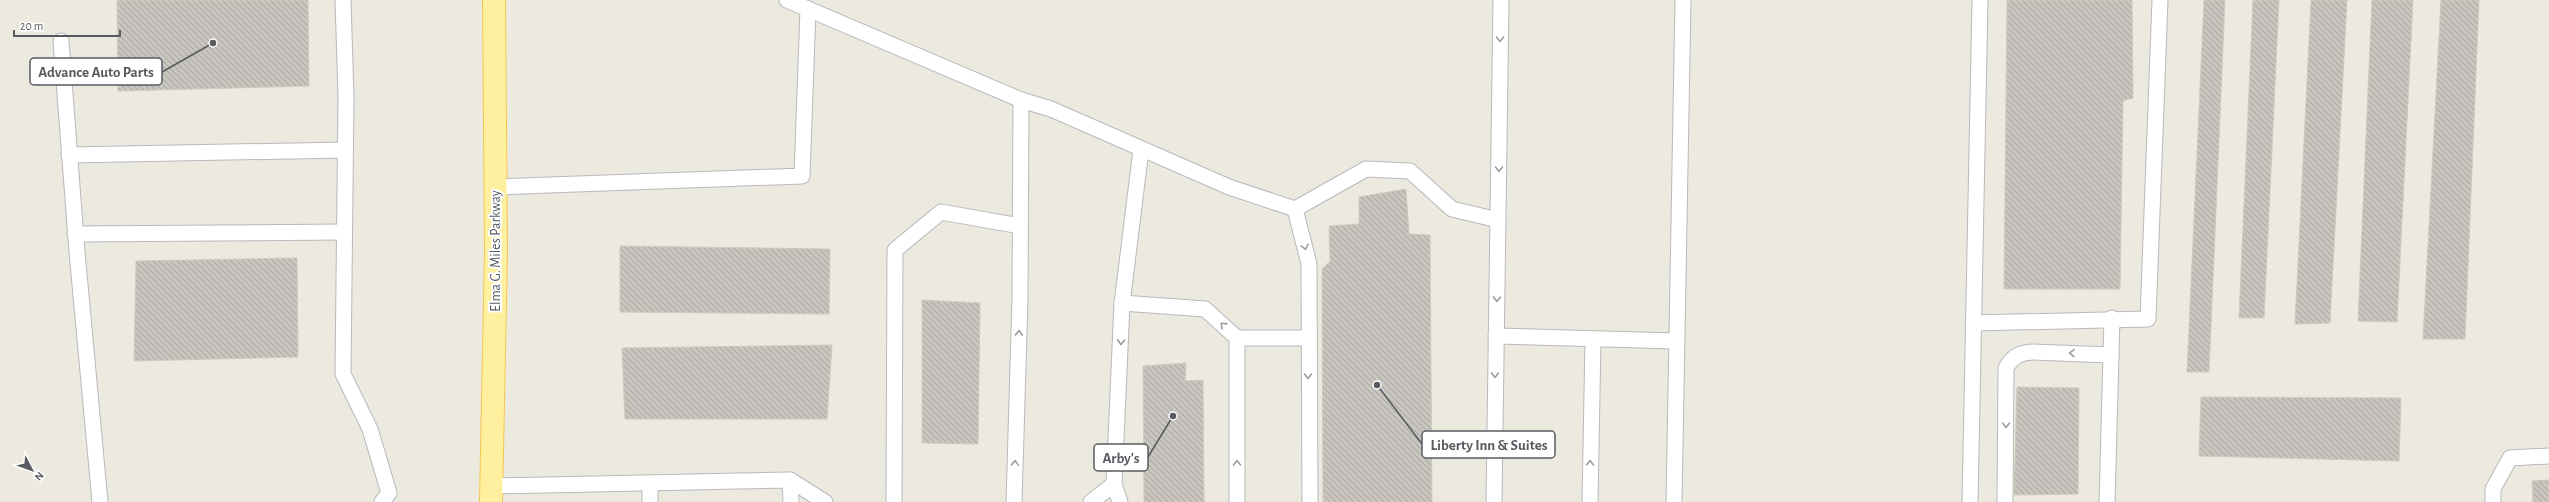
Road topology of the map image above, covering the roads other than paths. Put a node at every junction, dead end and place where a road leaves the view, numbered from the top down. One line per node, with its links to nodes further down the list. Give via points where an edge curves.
1 (344, 0): 11 (lane)
2 (494, 0): 14 (main road, Elma G. Miles Parkway)
3 (787, 0): 8 (lane)
4 (1501, 0): 16 (lane, one-way to 16)
5 (1683, 0): 27 (lane)
6 (1980, 0): 22 (lane)
7 (2160, 0): 21 (lane, via 2148,319)
8 (808, 9): 10 (lane); 14 (lane, via 802,176)
9 (61, 41): 13 (lane)
10 (1021, 100): 12 (lane, via 1051,109); 17 (lane)
11 (345, 150): 13 (lane); 18 (lane)
12 (1141, 150): 15 (lane, via 1229,187); 20 (lane)
13 (69, 155): 19 (lane)
14 (494, 186): 33 (main road, Elma G. Miles Parkway, via 496,251)
15 (1295, 209): 16 (lane, via 1366,169 1410,171 1452,209); 25 (lane, one-way to 25, via 1309,264)
16 (1498, 220): 23 (lane, one-way to 23)
17 (1020, 226): 39 (lane, via 941,212 895,250); 40 (lane, one-way to 17)
18 (344, 232): 19 (lane); 35 (lane, via 343,374 370,428 389,493)
19 (75, 234): 34 (lane)
20 (1122, 303): 24 (lane, one-way to 20, via 1206,309); 32 (lane, one-way to 32)
21 (2112, 318): 22 (lane); 28 (lane)
22 (1973, 323): 48 (lane)
23 (1496, 336): 26 (lane); 45 (lane, one-way to 45)
24 (1237, 338): 25 (lane); 43 (lane, one-way to 24)
25 (1308, 338): 44 (lane, one-way to 44)
26 (1593, 339): 27 (lane); 46 (lane, one-way to 26)
27 (1677, 341): 47 (lane)
28 (2111, 355): 49 (lane, one-way to 49, via 2021,352 2011,360 2006,368); 50 (lane)
29 (2549, 456): 51 (lane, via 2510,458 2493,489)
30 (790, 480): 31 (lane); 37 (lane); 38 (lane)
31 (650, 483): 33 (lane); 36 (lane)
32 (1114, 484): 41 (lane); 42 (lane)
33 (491, 494)
34 (100, 502)
35 (382, 502)
36 (650, 502)
37 (791, 502)
38 (825, 502)
39 (894, 502)
40 (1014, 502)
41 (1091, 502)
42 (1120, 502)
43 (1237, 502)
44 (1310, 502)
45 (1494, 502)
46 (1590, 502)
47 (1674, 502)
48 (1970, 502)
49 (2005, 502)
50 (2107, 502)
51 (2493, 502)

